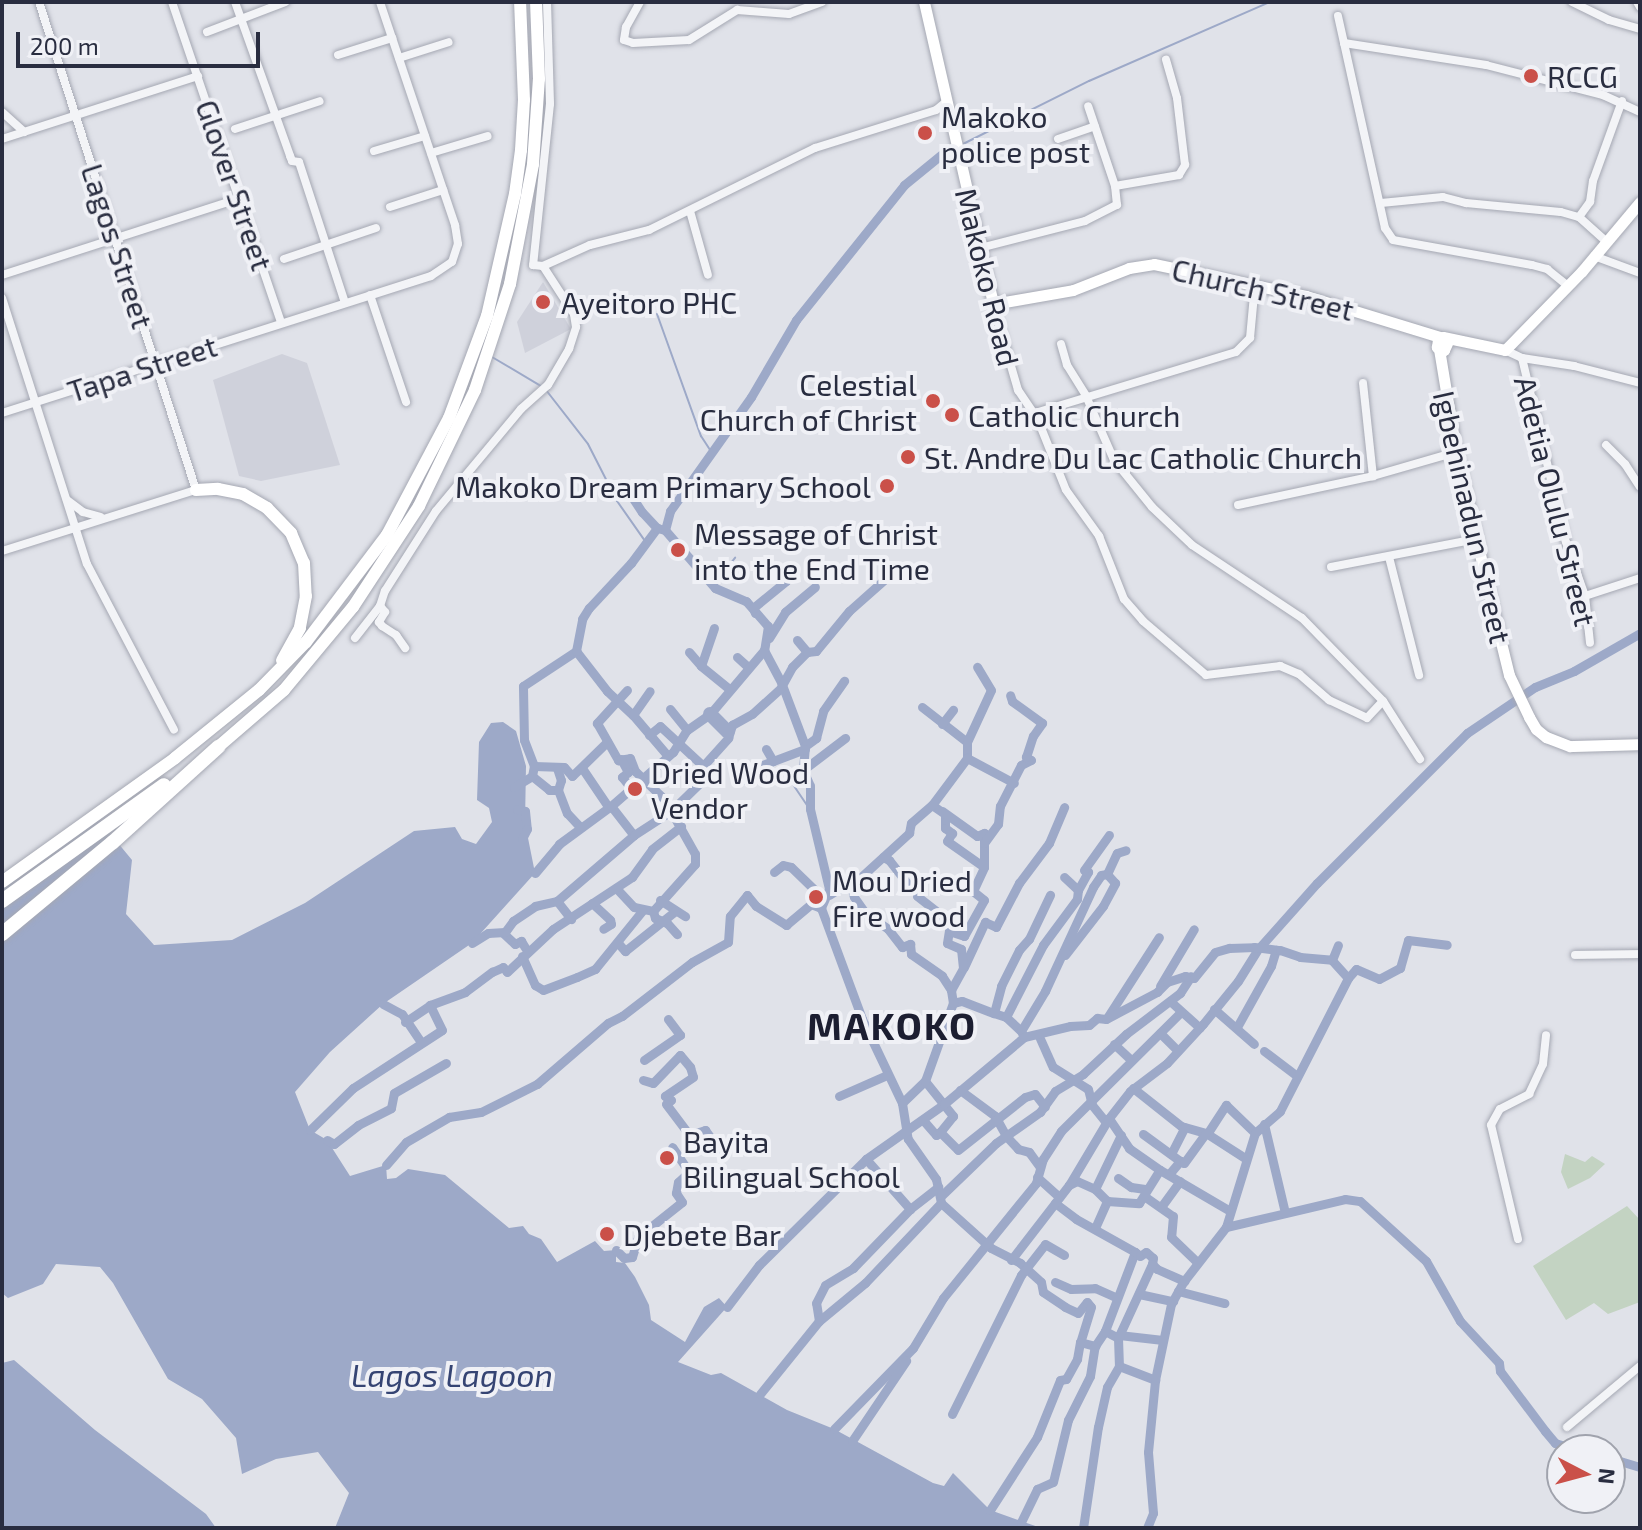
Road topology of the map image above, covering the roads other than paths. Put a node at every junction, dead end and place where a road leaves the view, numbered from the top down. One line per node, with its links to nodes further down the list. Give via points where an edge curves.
1 (39, 2): 31 (street, Lagos Street)
2 (172, 2): 24 (street, Glover Street)
3 (235, 2): 15 (street)
4 (285, 2): 15 (street)
5 (380, 2): 18 (street)
6 (520, 2): 67 (main road, via 521,150)
7 (536, 2): 67 (main road, via 539,79 533,164)
8 (547, 2): 57 (street, via 550,104 533,265)
9 (640, 2): 13 (street, via 626,27 624,40 633,43 689,40)
10 (822, 2): 13 (street, via 789,14)
11 (924, 2): 27 (street, Makoko Road)
12 (1572, 2): 16 (street)
13 (737, 6)
14 (1338, 16): 20 (street)
15 (241, 19): 17 (street); 32 (street)
16 (1640, 29)
17 (207, 32)
18 (392, 38): 21 (street); 22 (street)
19 (449, 42): 22 (street)
20 (1344, 43): 26 (street, via 1486,65); 46 (street)
21 (338, 55)
22 (399, 58): 36 (street)
23 (1166, 60): 42 (street, via 1177,98 1185,165 1179,175)
24 (198, 76): 31 (street); 44 (street, Glover Street)
25 (320, 101): 32 (street)
26 (1622, 101): 30 (street); 49 (street, via 1590,202)
27 (946, 102): 48 (street, via 925,114 815,148); 54 (street, Makoko Road)
28 (1088, 106): 33 (street)
29 (2, 112): 35 (street)
30 (1640, 112)
31 (76, 114): 35 (street); 51 (street, Lagos Street)
32 (277, 115): 34 (street); 53 (street)
33 (1095, 126): 39 (street); 42 (street)
34 (235, 129)
35 (24, 132): 38 (street)
36 (425, 136): 40 (street); 41 (street)
37 (488, 136): 41 (street)
38 (2, 139)
39 (1058, 139)
40 (374, 151)
41 (431, 153): 43 (street)
42 (1115, 186): 54 (street, via 1117,205 1112,210)
43 (443, 190): 47 (street); 63 (street, Tapa Street, via 458,236 452,262 431,276)
44 (240, 198): 51 (street); 68 (street, Glover Street)
45 (1640, 202): 52 (street)
46 (1381, 203): 49 (street, via 1443,197); 62 (street, via 1393,240 1532,265)
47 (390, 207)
48 (690, 211): 57 (street); 60 (street)
49 (1579, 217): 52 (street)
50 (376, 228): 53 (street)
51 (117, 240): 59 (street); 73 (street, Lagos Street)
52 (1606, 241): 55 (street)
53 (327, 246): 56 (street); 65 (street)
54 (980, 248): 66 (street, Makoko Road)
55 (1594, 256): 58 (street); 62 (street)
56 (284, 259)
57 (543, 266): 97 (street, via 576,323 569,349 548,385 436,511)
58 (1640, 273)
59 (2, 275)
60 (708, 275)
61 (1255, 284): 66 (street, Church Street, via 1141,264 1073,290); 69 (street, Church Street, via 1388,319); 77 (street, via 1250,338 1236,352)
62 (1567, 285): 71 (street)
63 (370, 295): 65 (street, Tapa Street); 78 (street)
64 (2, 298): 79 (street)
65 (345, 303): 68 (street, Tapa Street)
66 (993, 304): 81 (street, Makoko Road, via 1009,369)
67 (494, 317): 76 (main road)
68 (281, 323): 73 (street, Tapa Street)
69 (1442, 342): 71 (street, Church Street); 83 (street, Igbehinadun Street)
70 (1061, 344): 77 (street)
71 (1505, 350): 72 (street)
72 (1522, 358): 75 (street); 96 (street, Adetia Olulu Street, via 1566,542)
73 (156, 363): 79 (street, Tapa Street); 86 (street, Lagos Street)
74 (1363, 383): 84 (street)
75 (1640, 383)
76 (469, 388): 102 (main road, via 387,535 306,642); 106 (main road, via 419,506 377,573 309,663)
77 (1086, 396): 81 (street); 103 (street, via 1114,460 1173,531 1302,618)
78 (406, 402)
79 (36, 403): 80 (street, Tapa Street); 87 (street)
80 (2, 413)
81 (1035, 413): 103 (street, Makoko Road, via 1066,490 1099,536 1124,599 1206,675 1280,666 1299,674 1329,700 1367,718)
82 (1606, 445): 85 (street)
83 (1456, 452): 84 (street); 91 (street, Igbehinadun Street)
84 (1373, 476): 88 (street)
85 (1640, 487)
86 (196, 490): 89 (street); 102 (main road, via 243,494 267,508 291,533 304,563 306,596 300,628)
87 (66, 500): 89 (street); 90 (street)
88 (1238, 505)
89 (105, 518): 90 (street)
90 (75, 527): 92 (street); 104 (street, via 100,591)
91 (1476, 539): 93 (street); 105 (street, Igbehinadun Street, via 1513,683 1536,729 1557,742)
92 (2, 551)
93 (1389, 557): 94 (street); 101 (street)
94 (1331, 567)
95 (1640, 578): 96 (street)
96 (1585, 596): 99 (street, Adetia Olulu Street)
97 (380, 606): 98 (street); 100 (street, via 385,612 379,622)
98 (355, 638)
99 (1590, 643)
100 (405, 648)
101 (1419, 675)
102 (259, 690): 108 (main road)
103 (1383, 701): 107 (street)
104 (174, 730)
105 (1640, 744)
106 (218, 747): 109 (highway); 110 (highway)
107 (1420, 759)
108 (2, 882)
109 (2, 901)
110 (2, 934)
111 (1640, 954): 112 (street)
112 (1575, 955)
113 (1546, 1035): 114 (street, via 1543,1064 1529,1094 1500,1109 1491,1125)
114 (1518, 1239)
115 (1640, 1366): 116 (street)
116 (1567, 1427)

